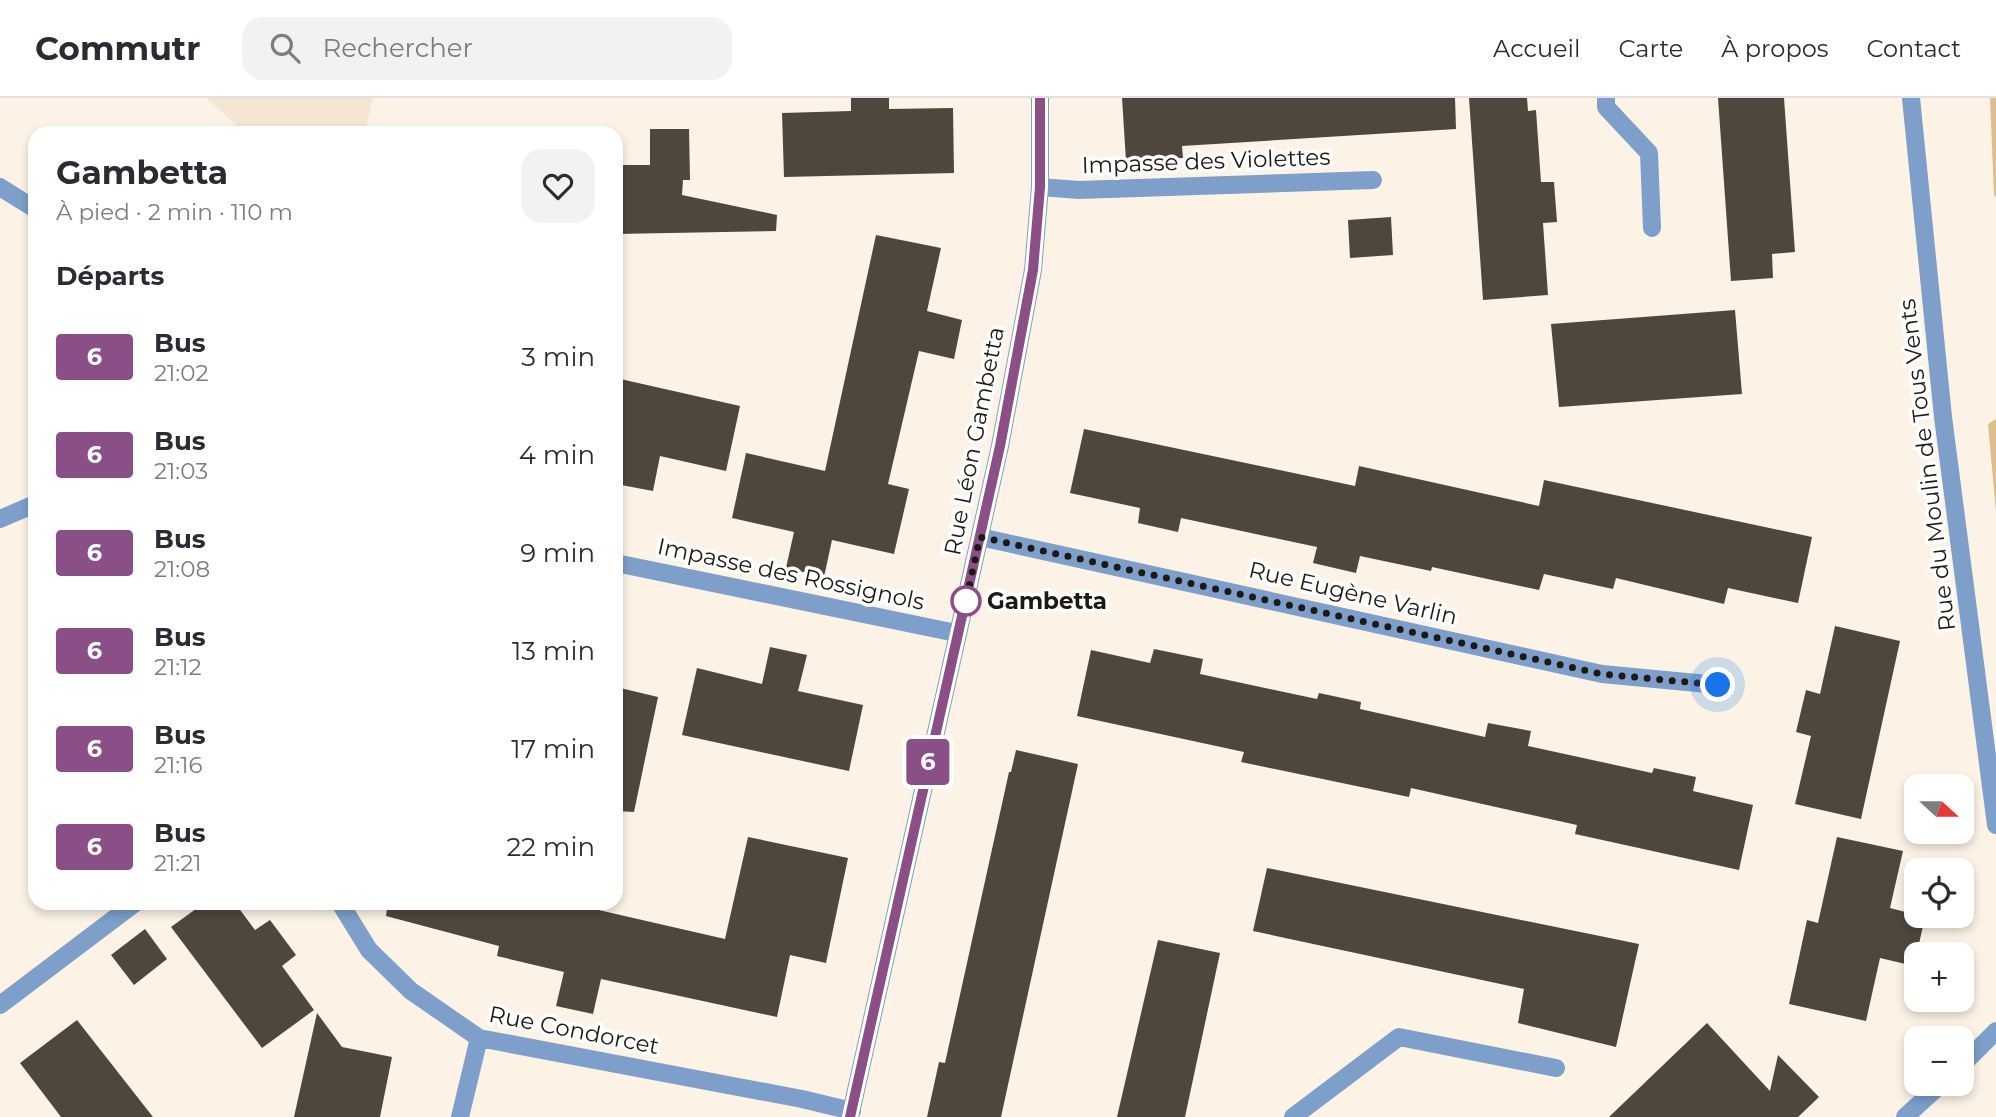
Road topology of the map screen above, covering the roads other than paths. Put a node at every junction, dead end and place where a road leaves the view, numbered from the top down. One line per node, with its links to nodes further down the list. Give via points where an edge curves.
1 (1040, 98): 6 (street, Rue Léon Gambetta)
2 (1606, 98): 8 (street, via 1606,107 1649,153)
3 (1911, 98): 15 (street, Rue du Moulin de Tous Vents, via 1943,418)
4 (1373, 180): 6 (street, Impasse des Violettes, via 1079,190)
5 (0, 187): 7 (street)
6 (1040, 187): 11 (street, Rue Léon Gambetta, via 1033,270)
7 (28, 205)
8 (1652, 228)
9 (28, 507): 10 (street)
10 (0, 519)
11 (980, 537): 13 (street, Rue Léon Gambetta); 14 (street, Rue Eugène Varlin, via 1602,674)
12 (623, 564): 13 (street, Impasse des Rossignols)
13 (956, 633): 24 (street, Rue Léon Gambetta)
14 (1718, 685)
15 (1996, 825)
16 (126, 910): 18 (street)
17 (344, 910): 20 (street, Rue Condorcet, via 369,950 411,991)
18 (0, 1005)
19 (1996, 1031): 21 (street)
20 (479, 1038): 24 (street, Rue Condorcet); 25 (street)
21 (1974, 1053)
22 (1556, 1068): 26 (street, via 1399,1037)
23 (1928, 1096): 27 (street)
24 (851, 1114)
25 (460, 1117)
26 (1293, 1117)
27 (1905, 1117)

